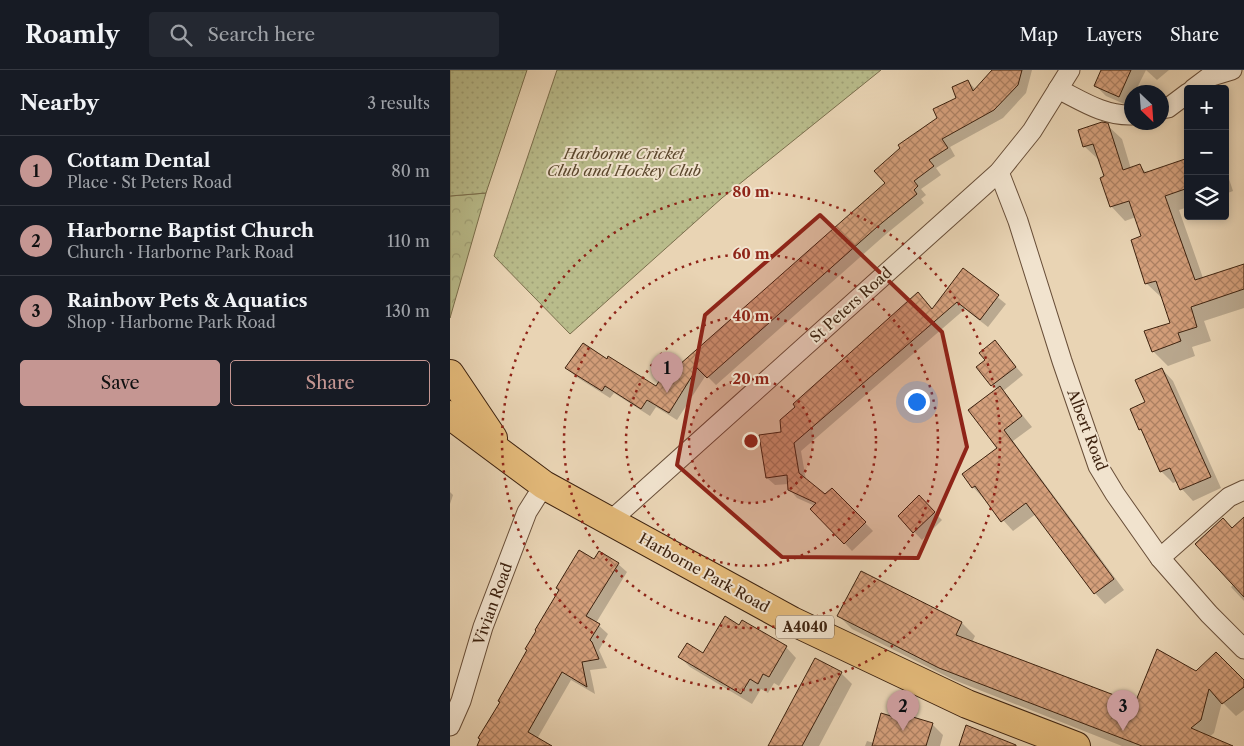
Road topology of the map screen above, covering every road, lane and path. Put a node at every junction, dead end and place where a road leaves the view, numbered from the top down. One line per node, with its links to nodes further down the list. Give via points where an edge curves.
1 (1070, 70): 4 (street, St Peters Road)
2 (1232, 70): 3 (street, via 1209,77)
3 (1198, 85)
4 (1058, 89): 7 (street, via 1100,110); 8 (street, St Peters Road, via 1032,131)
5 (1184, 96): 6 (street)
6 (1169, 107)
7 (1124, 115)
8 (999, 172): 14 (street, St Peters Road); 15 (street, Albert Road, via 1098,466)
9 (450, 374): 11 (main road, Harborne Park Road / A4040)
10 (450, 415): 11 (main road, Harborne Park Road / A4040)
11 (506, 456): 12 (main road, Harborne Park Road / A4040)
12 (544, 485): 14 (main road, Harborne Park Road / A4040); 17 (street, Vivian Road, via 527,512)
13 (1244, 490): 15 (street, via 1229,497)
14 (611, 522): 18 (main road, Harborne Park Road / A4040, via 801,625 967,704)
15 (1160, 558): 16 (street, Albert Road)
16 (1244, 649)
17 (450, 726)
18 (1076, 746)

